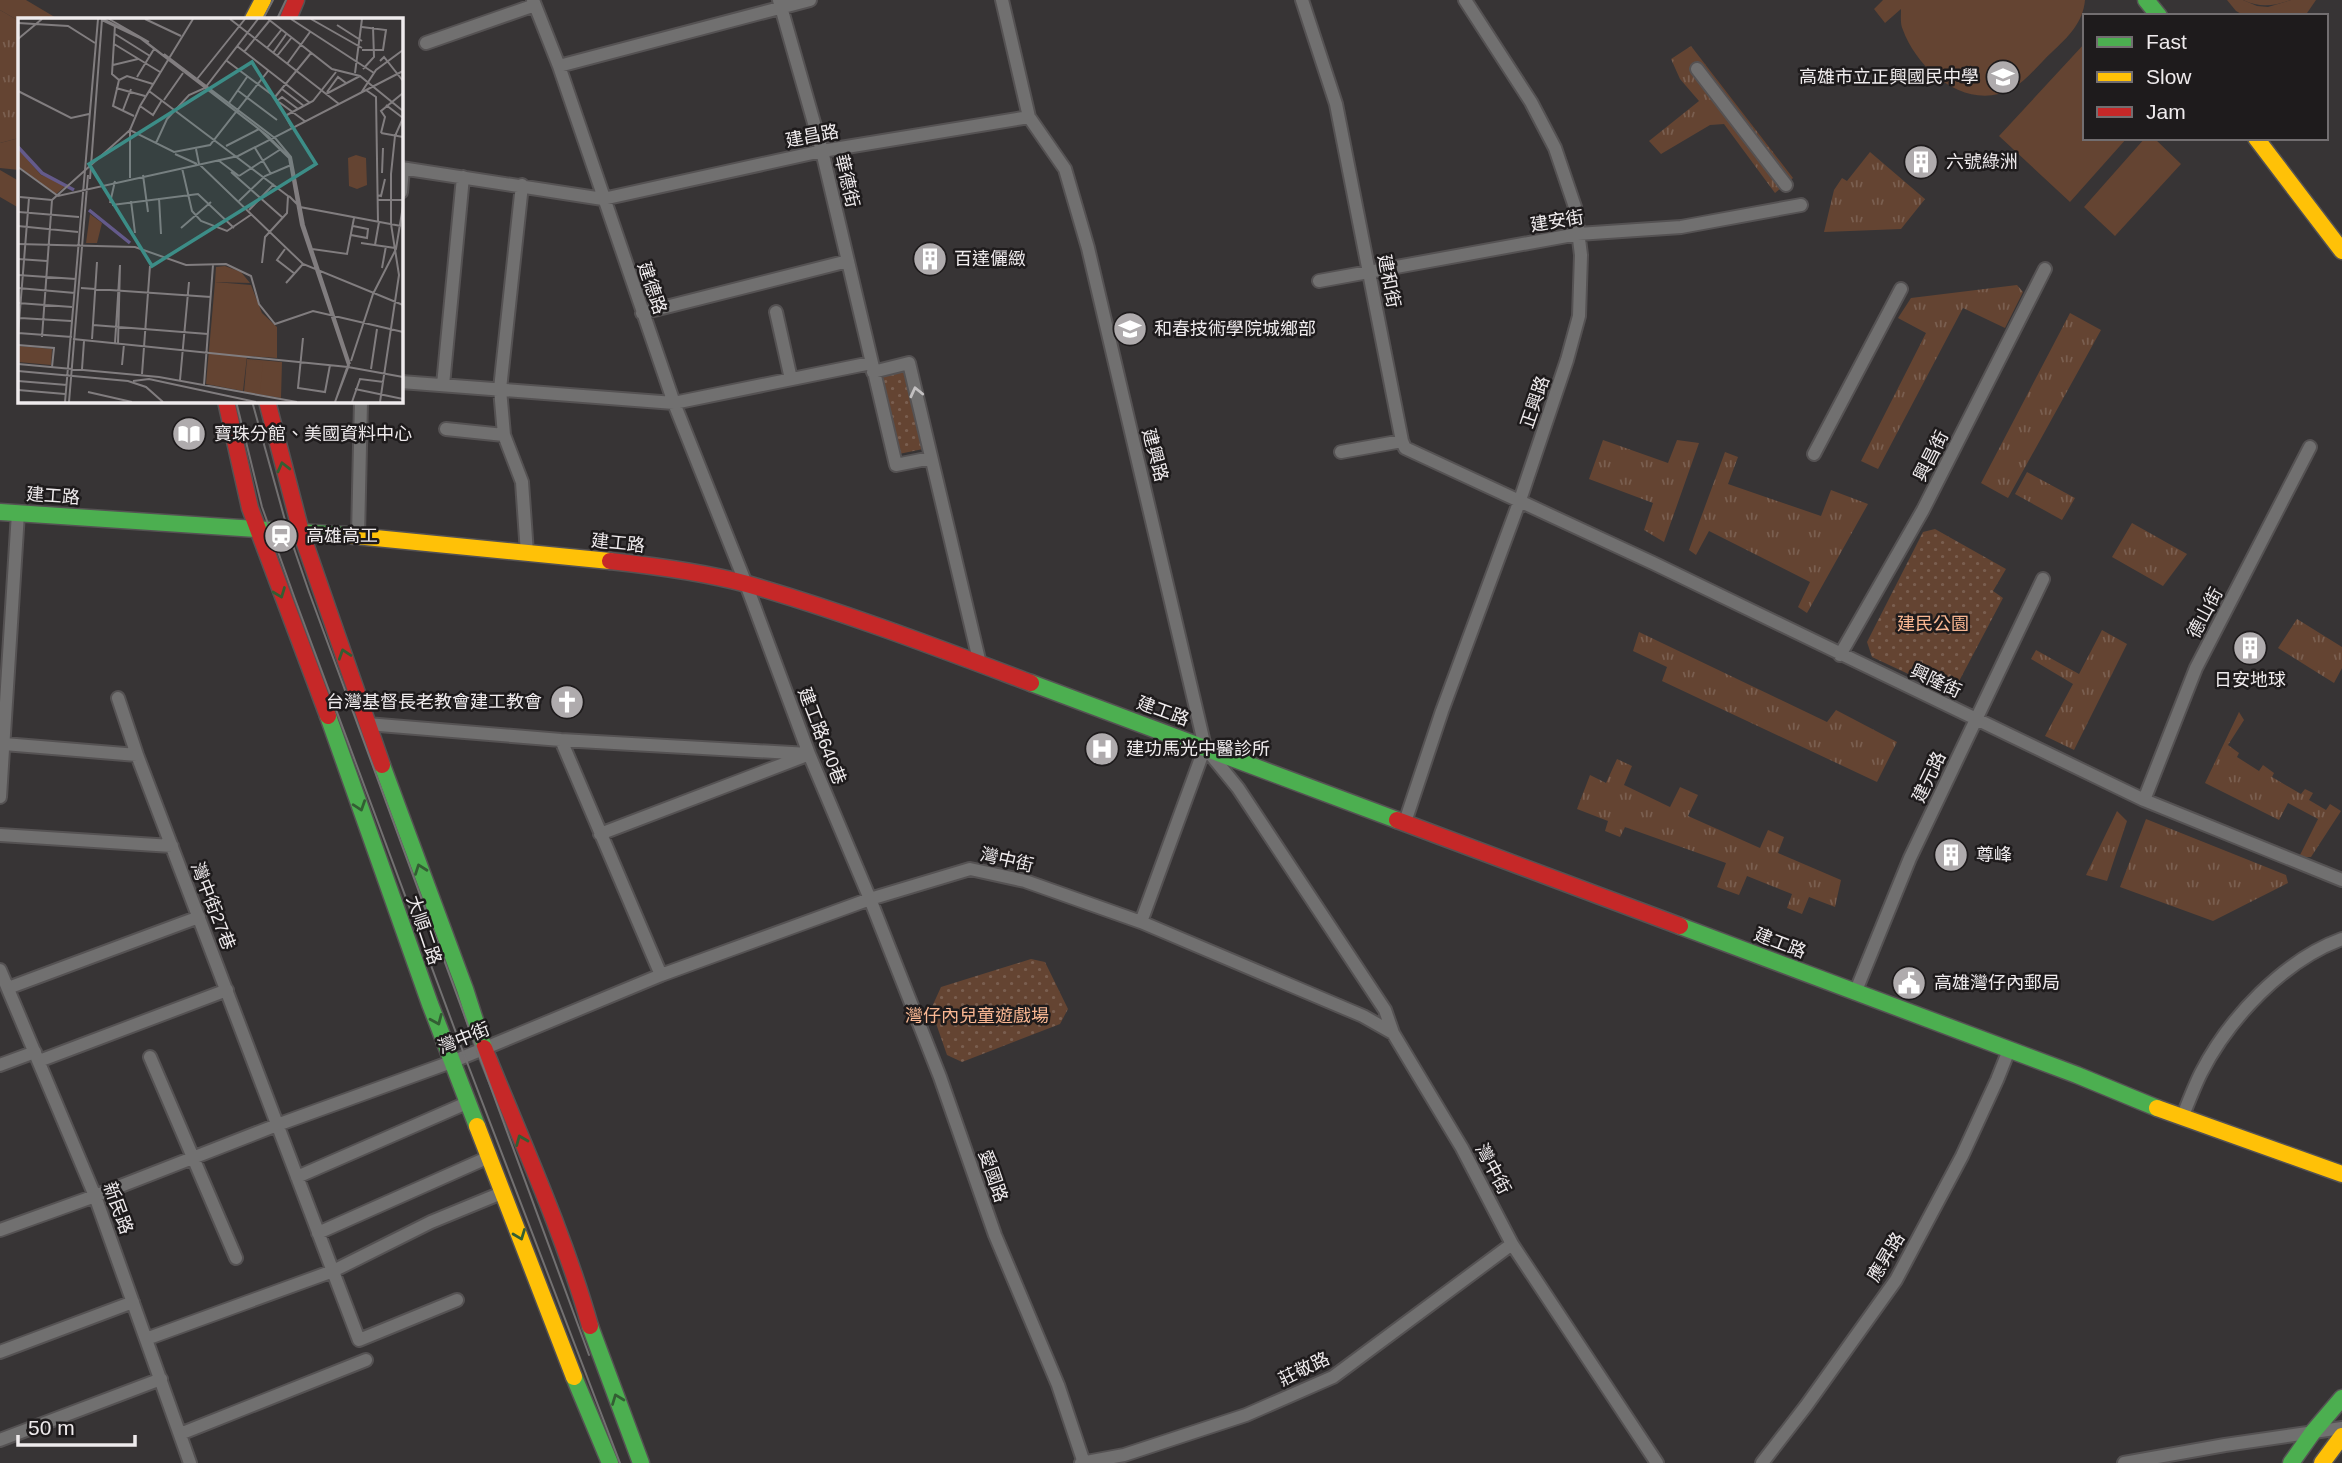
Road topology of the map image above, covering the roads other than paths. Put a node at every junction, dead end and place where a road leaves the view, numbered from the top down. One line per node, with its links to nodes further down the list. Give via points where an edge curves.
1 (263, 0): 11 (street)
2 (296, 0): 12 (street)
3 (810, 0): 9 (street)
4 (1002, 0): 16 (street, 建興路)
5 (1302, 0): 29 (street, 建和街, via 1336,104)
6 (1465, 0): 25 (street, 正興路, via 1555,148 1575,207)
7 (2146, 0): 10 (street)
8 (534, 2): 13 (street); 14 (street, 建德路)
9 (780, 4): 14 (street); 18 (street, 華德街)
10 (2157, 14)
11 (254, 18)
12 (288, 18)
13 (426, 43)
14 (559, 66): 23 (street, 建德路)
15 (1697, 69): 22 (street)
16 (1029, 117): 18 (street, 建昌路); 67 (street, 建興路, via 1065,169 1088,248)
17 (2258, 140): 26 (street)
18 (821, 151): 23 (street, 建昌路); 27 (street, 華德街)
19 (402, 168): 20 (street)
20 (463, 177): 21 (street); 37 (street)
21 (522, 185): 23 (street); 38 (street)
22 (1786, 185)
23 (603, 199): 33 (street, 建德路)
24 (1801, 205): 25 (street, 建安街, via 1681,227)
25 (1578, 234): 29 (street, 建安街); 50 (street, 正興路, via 1579,317)
26 (2342, 251)
27 (848, 261): 33 (street); 34 (street, 華德街)
28 (2045, 269): 59 (street, 興昌街, via 1923,510)
29 (1370, 273): 30 (street, 建安街); 45 (street, 建和街)
30 (1319, 281)
31 (1901, 289): 48 (street)
32 (776, 312): 35 (street)
33 (642, 313): 42 (street, 建德路)
34 (872, 368): 35 (street); 49 (street, one-way to 34, via 909,363); 49 (street, 華德街, via 896,465)
35 (791, 379): 42 (street)
36 (402, 382): 37 (street)
37 (443, 385): 38 (street)
38 (500, 389): 42 (street); 44 (street)
39 (226, 402): 53 (street, 大順二路)
40 (267, 402): 54 (street, 大順二路, one-way to 40)
41 (361, 402): 55 (street)
42 (674, 402): 58 (street, 建德路)
43 (446, 429): 44 (street)
44 (504, 435): 56 (street, via 522,482)
45 (1402, 441): 47 (street); 50 (street, via 1405,448)
46 (2310, 447): 71 (street, 德山街, via 2196,668)
47 (1341, 452)
48 (1814, 454)
49 (931, 458): 60 (street)
50 (1520, 500): 59 (street, 興隆街); 72 (street, 正興路)
51 (0, 512): 52 (street, 建工路)
52 (18, 513): 53 (street, 建工路); 61 (street)
53 (258, 528): 54 (street, 建工路); 91 (street, 大順二路, one-way to 91)
54 (301, 532): 55 (street, 建工路); 64 (street, 大順二路, one-way to 54)
55 (358, 536): 56 (street, 建工路)
56 (527, 553): 58 (street, 建工路, via 656,566)
57 (2043, 579): 63 (street, 建元路)
58 (746, 584): 60 (street, 建工路); 68 (street, 建工路640巷)
59 (1840, 655): 63 (street, 興隆街)
60 (980, 664): 67 (street, 建工路)
61 (4, 692): 66 (street)
62 (118, 698): 69 (street, 灣中街27巷)
63 (1975, 719): 71 (street, 興隆街); 85 (street, 建元路)
64 (367, 724): 65 (street); 87 (street, 大順二路, one-way to 64)
65 (561, 740): 68 (street); 73 (street)
66 (4, 744): 69 (street); 70 (street)
67 (1205, 747): 72 (street, 建工路); 79 (street); 86 (street, 建工路, via 1238,788 1385,1010)
68 (809, 754): 73 (street); 77 (street, 建工路640巷)
69 (137, 755): 75 (street, 灣中街27巷)
70 (0, 797)
71 (2144, 800): 76 (street, 興隆街)
72 (1405, 822): 85 (street, 建工路)
73 (600, 834): 82 (street)
74 (0, 835): 75 (street)
75 (172, 846): 78 (street, 灣中街27巷)
76 (2342, 880)
77 (870, 899): 79 (street, 灣中街, via 970,869 1025,881); 82 (street, 灣中街); 122 (street, 愛國路, via 940,1077 995,1235 1058,1385)
78 (199, 917): 83 (street); 84 (street, 灣中街27巷)
79 (1140, 922): 86 (street, 灣中街, via 1363,1016)
80 (2342, 939): 94 (street, via 2273,980 2201,1072)
81 (0, 970): 83 (street, 新民路)
82 (661, 975): 87 (street, 灣中街)
83 (8, 988): 89 (street, 新民路)
84 (227, 990): 89 (street); 95 (street, 灣中街27巷)
85 (1855, 993): 88 (street, 建工路)
86 (1392, 1033): 104 (street, 灣中街, via 1462,1148)
87 (484, 1048): 91 (street, 灣中街); 121 (street, 大順二路, one-way to 87)
88 (2009, 1050): 94 (street, 建工路); 124 (street, 應昇路, via 1962,1156 1896,1280)
89 (37, 1057): 92 (street); 101 (street, 新民路)
90 (150, 1057): 97 (street)
91 (453, 1061): 93 (street, 大順二路); 95 (street, 灣中街)
92 (0, 1065)
93 (469, 1102): 96 (street, 大順二路); 99 (street)
94 (2182, 1118): 98 (street, 建工路)
95 (277, 1125): 97 (street, 灣中街); 99 (street, 灣中街27巷)
96 (489, 1157): 100 (street, 大順二路); 103 (street)
97 (195, 1158): 101 (street, 灣中街); 105 (street)
98 (2342, 1174)
99 (298, 1177): 103 (street, 灣中街27巷)
100 (504, 1192): 106 (street); 120 (street, 大順二路, one-way to 120)
101 (95, 1196): 102 (street, 灣中街); 108 (street, 新民路)
102 (0, 1230)
103 (318, 1233): 106 (street, 灣中街27巷)
104 (1512, 1244): 122 (street, 莊敬路, via 1333,1377 1246,1415 1124,1455); 123 (street, 灣中街)
105 (236, 1258)
106 (333, 1271): 107 (street, 灣中街27巷, via 359,1339); 109 (street)
107 (457, 1300)
108 (133, 1302): 109 (street, 新民路); 110 (street)
109 (146, 1339): 112 (street, 新民路)
110 (0, 1352)
111 (366, 1360): 116 (street)
112 (160, 1379): 116 (street, 新民路); 118 (street)
113 (2342, 1398): 115 (street)
114 (2342, 1428): 115 (street)
115 (2313, 1432): 125 (street); 126 (street)
116 (180, 1434): 119 (street, 新民路)
117 (2342, 1436): 127 (street)
118 (0, 1440)
119 (190, 1463)
120 (610, 1463)
121 (641, 1463)
122 (1083, 1463)
123 (1657, 1463)
124 (1762, 1463)
125 (2124, 1463)
126 (2291, 1463)
127 (2322, 1463)

